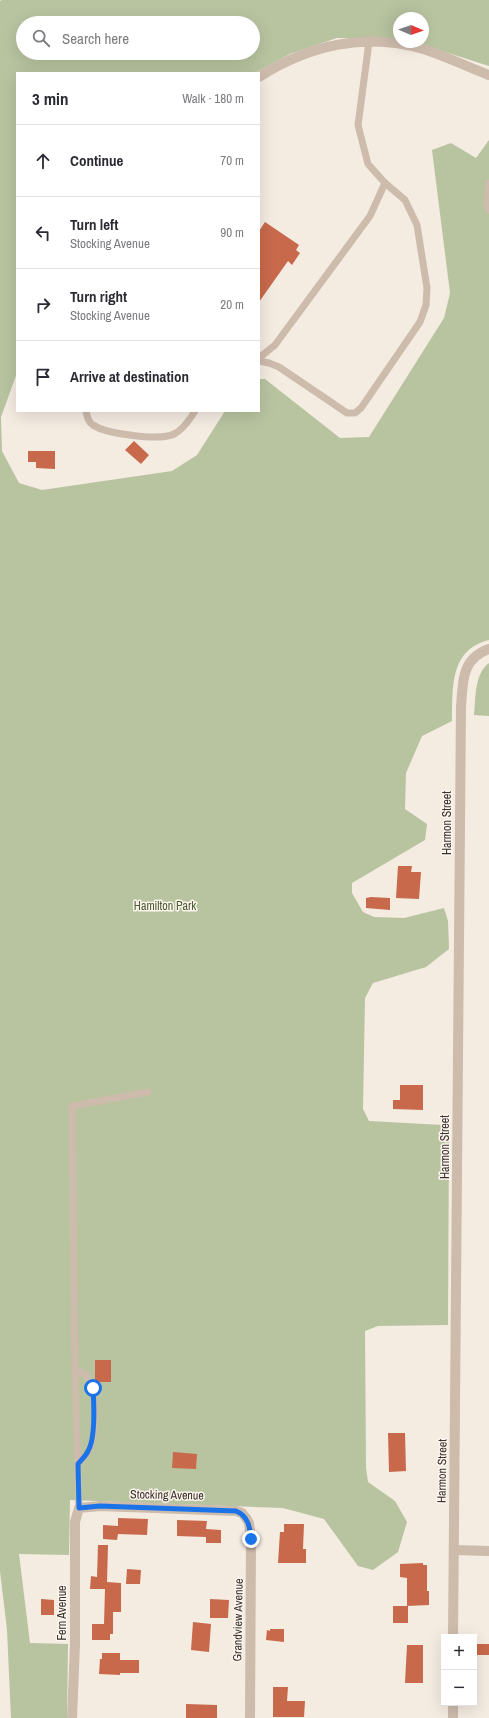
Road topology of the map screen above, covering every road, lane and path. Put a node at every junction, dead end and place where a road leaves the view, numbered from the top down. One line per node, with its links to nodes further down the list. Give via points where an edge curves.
1 (369, 42): 2 (street, via 424,49); 3 (street, via 338,44 314,51); 4 (lane, via 358,125 368,164)
2 (489, 75)
3 (260, 76)
4 (385, 183): 7 (lane, via 370,216 276,345); 8 (lane, via 405,200 417,224 427,288 426,305 420,322 361,408 355,413 347,413 279,367)
5 (489, 183): 6 (lane)
6 (489, 210)
7 (260, 357)
8 (260, 362)
9 (86, 412): 10 (lane, via 91,424 100,428 139,436 159,437 181,430)
10 (194, 412)
11 (489, 649): 17 (street, Harmon Street, via 472,660 463,678 461,707)
12 (148, 1092): 13 (lane, via 72,1106)
13 (75, 1370): 14 (lane); 14 (lane, via 86,1374 89,1379 93,1388 94,1404 94,1424 89,1451)
14 (78, 1464): 15 (lane)
15 (79, 1508): 16 (street, Stocking Avenue, via 100,1506 228,1509 242,1513); 21 (street, Fern Avenue, via 74,1530 75,1644)
16 (249, 1523): 22 (street, Grandview Avenue)
17 (454, 1550): 18 (street); 19 (street, Harmon Street)
18 (489, 1551)
19 (453, 1634)
20 (453, 1706): 23 (street)
21 (72, 1718)
22 (250, 1718)
23 (453, 1718)

